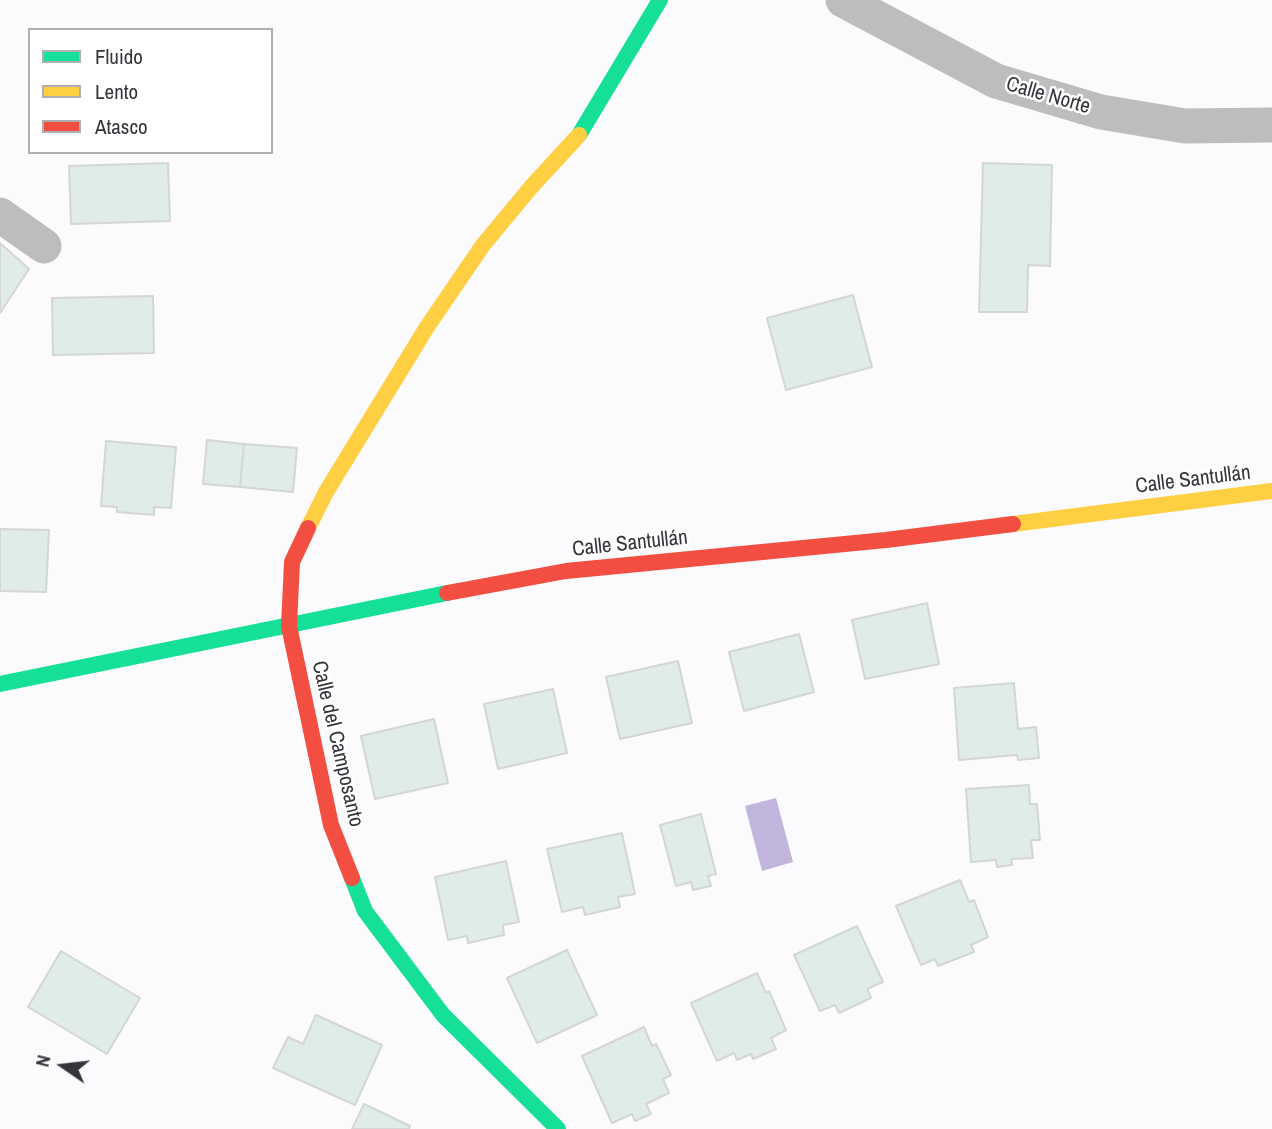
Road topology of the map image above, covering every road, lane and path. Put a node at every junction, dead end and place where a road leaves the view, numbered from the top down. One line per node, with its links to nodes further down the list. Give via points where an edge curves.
1 (660, 0): 7 (street, Calle del Camposanto, via 576,141 484,245 427,327 327,492 292,562)
2 (843, 0): 3 (street, Calle Norte, via 996,81 1101,112 1185,126)
3 (1272, 125)
4 (0, 215): 5 (street)
5 (44, 246)
6 (1272, 491): 7 (street, Calle Santullán, via 886,540 566,572)
7 (289, 626): 8 (street, Calle Santullán); 9 (street, Calle del Camposanto, via 331,825 365,911 443,1015)
8 (0, 684)
9 (558, 1129)

